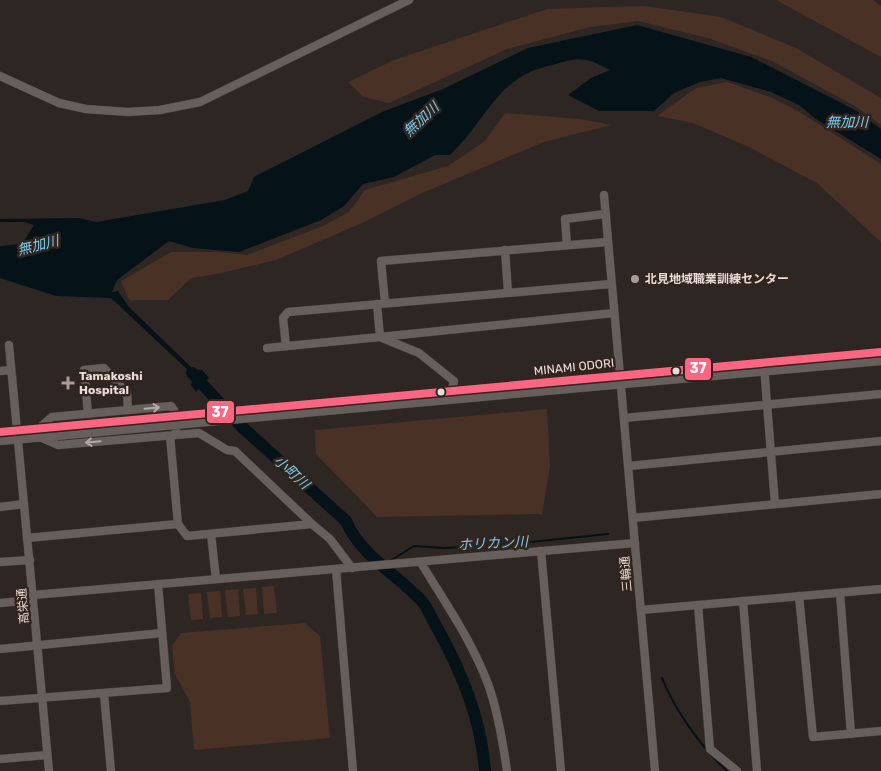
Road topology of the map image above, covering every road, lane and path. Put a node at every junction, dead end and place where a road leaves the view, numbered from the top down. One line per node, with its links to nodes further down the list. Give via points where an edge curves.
1 (409, 0): 2 (street, via 200,102 160,110 86,109 59,103)
2 (0, 76)
3 (604, 195): 4 (street, 三輪通)
4 (605, 214): 5 (street, 三輪通); 6 (street, via 565,219)
5 (607, 242): 6 (street); 8 (street, 三輪通)
6 (567, 245): 7 (street)
7 (505, 250): 9 (street); 10 (street, via 381,261)
8 (611, 284): 9 (street); 11 (street, 三輪通)
9 (508, 292): 10 (street)
10 (381, 303): 12 (street); 14 (street, via 288,312 283,318)
11 (614, 314): 12 (street); 22 (street, 三輪通)
12 (380, 338): 14 (street); 24 (street, via 419,353 437,366 454,381)
13 (9, 345): 19 (street, 高栄通)
14 (286, 346): 15 (street)
15 (267, 348)
16 (881, 352): 17 (street, MINAMI ODORI)
17 (764, 361): 21 (street); 22 (street, MINAMI ODORI)
18 (881, 361): 21 (street, MINAMI ODORI)
19 (11, 370): 20 (street); 32 (street, 高栄通)
20 (0, 371)
21 (764, 371): 23 (street, MINAMI ODORI); 27 (street)
22 (620, 374): 23 (street, 三輪通); 24 (street, MINAMI ODORI)
23 (621, 384): 26 (street, MINAMI ODORI); 30 (street, 三輪通)
24 (451, 391): 26 (street); 31 (street, MINAMI ODORI, bridge)
25 (881, 394): 27 (street)
26 (451, 400): 35 (street, MINAMI ODORI, bridge)
27 (767, 404): 30 (street); 39 (street)
28 (128, 410): 29 (street); 29 (street, via 127,392 104,368 84,370); 34 (street, one-way to 34, via 171,406 174,410)
29 (88, 414): 31 (street, via 52,417)
30 (624, 418): 40 (street, 三輪通)
31 (38, 429): 32 (street, MINAMI ODORI)
32 (18, 431): 33 (street, MINAMI ODORI); 36 (street, 高栄通)
33 (0, 432)
34 (173, 435): 35 (street, one-way to 35, via 58,446); 46 (street); 47 (street, via 200,433 226,450 235,451)
35 (40, 437): 36 (street, MINAMI ODORI)
36 (18, 439): 37 (street, MINAMI ODORI); 42 (street, 高栄通)
37 (0, 441)
38 (881, 441): 39 (street)
39 (772, 450): 40 (street); 43 (street)
40 (628, 466): 45 (street, 三輪通)
41 (881, 494): 43 (street)
42 (24, 504): 44 (street); 49 (street, 高栄通)
43 (775, 504): 45 (street)
44 (0, 506)
45 (633, 518): 50 (street, 三輪通)
46 (178, 524): 48 (street, via 187,536); 49 (street)
47 (312, 524): 48 (street); 55 (street)
48 (212, 534): 57 (street)
49 (27, 538): 52 (street, 高栄通)
50 (635, 543): 51 (street); 66 (street, 三輪通)
51 (541, 551): 54 (street); 81 (street)
52 (30, 560): 53 (street); 62 (street, 高栄通)
53 (0, 562)
54 (421, 563): 55 (street); 80 (street, via 465,634 489,685)
55 (355, 568): 56 (street)
56 (336, 569): 57 (street); 79 (street)
57 (216, 579): 58 (street)
58 (158, 584): 62 (street); 67 (street)
59 (881, 589): 60 (street)
60 (840, 593): 61 (street); 74 (street)
61 (800, 596): 63 (street); 74 (street, via 813,737)
62 (33, 598): 64 (street); 68 (street, 高栄通)
63 (743, 601): 65 (street); 84 (street)
64 (0, 603)
65 (698, 605): 66 (street); 83 (street, via 710,749)
66 (641, 610): 82 (street, 三輪通)
67 (162, 633): 68 (street); 70 (street, via 167,688)
68 (38, 645): 69 (street); 71 (street, 高栄通)
69 (0, 649)
70 (104, 694): 71 (street); 78 (street)
71 (42, 698): 72 (street); 75 (street, 高栄通)
72 (0, 701)
73 (881, 731): 74 (street)
74 (851, 734)
75 (47, 755): 76 (street); 77 (street, 高栄通)
76 (0, 759)
77 (49, 771)
78 (111, 771)
79 (353, 771)
80 (507, 771)
81 (561, 771)
82 (655, 771)
83 (737, 771)
84 (757, 771)

